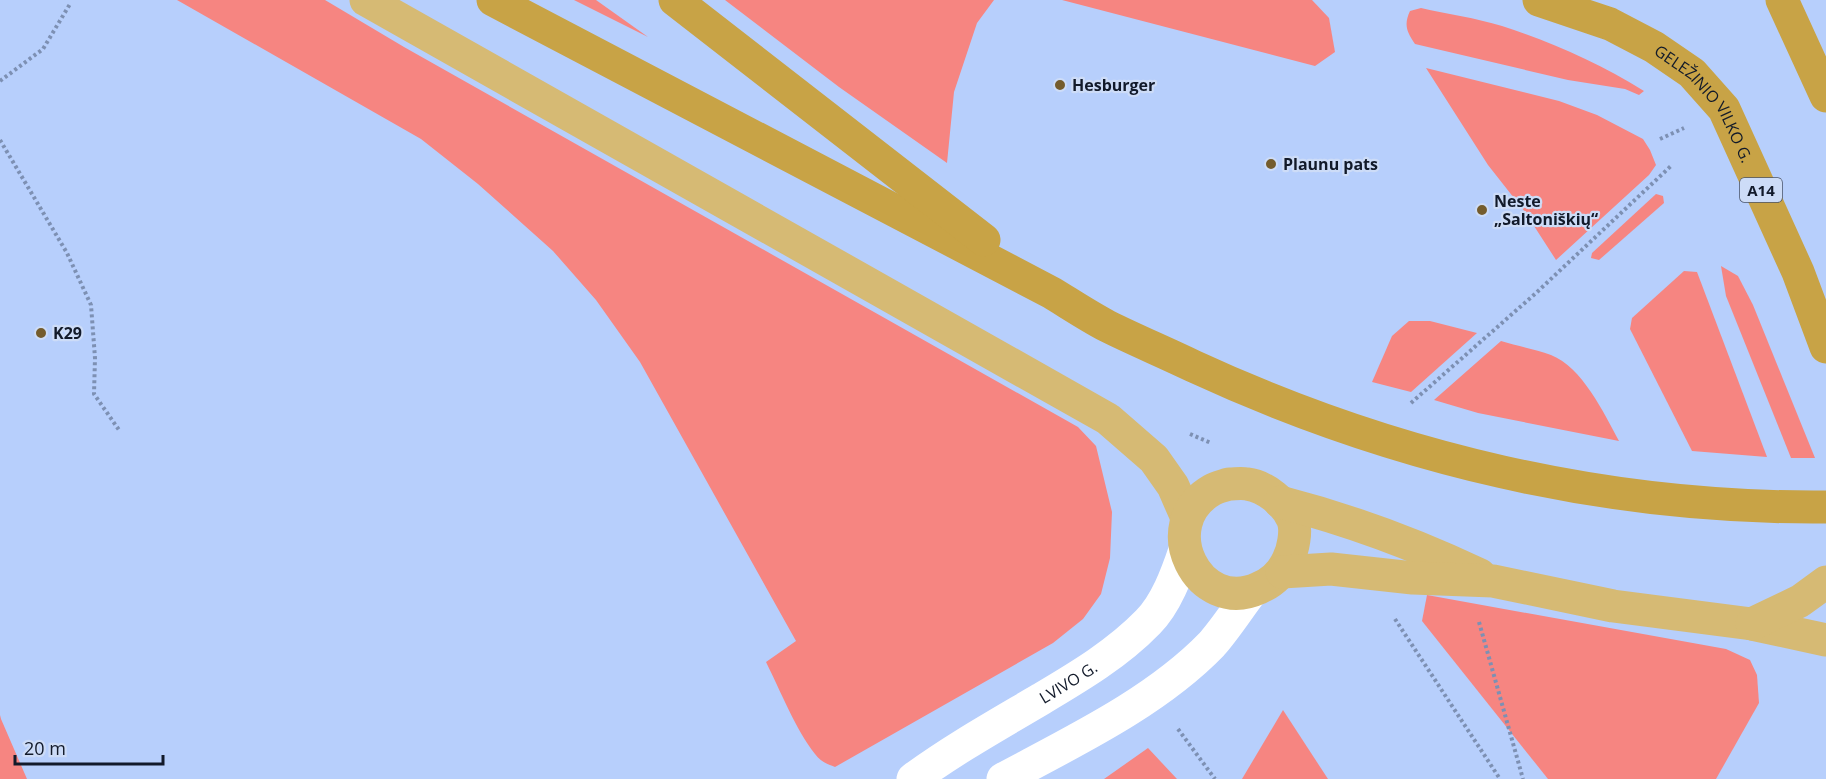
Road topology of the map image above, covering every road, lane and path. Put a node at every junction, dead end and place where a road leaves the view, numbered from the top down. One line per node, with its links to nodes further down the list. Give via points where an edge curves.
1 (366, 0): 15 (main road, via 1108,419)
2 (493, 0): 11 (highway)
3 (675, 0): 11 (highway)
4 (1539, 0): 12 (highway, GELEŽINIO VILKO G. / A14, via 1610,24 1654,47 1692,73 1724,109 1798,272)
5 (1782, 0): 8 (highway)
6 (70, 4): 7 (path, via 43,50)
7 (0, 81)
8 (1826, 96)
9 (0, 140): 14 (path, via 67,253 91,305 94,394)
10 (1672, 165): 13 (path, via 1536,293)
11 (1052, 293): 18 (highway, via 1107,326 1251,392 1431,456 1650,499 1764,508)
12 (1826, 347)
13 (1405, 408)
14 (119, 430)
15 (1138, 444): 16 (path, via 1165,424); 19 (main road, via 1173,486)
16 (1220, 446)
17 (1280, 502): 19 (main road, via 1265,490 1248,484 1229,484 1211,490 1197,502); 20 (main road, via 1293,520 1294,536 1291,555); 21 (main road, via 1420,547)
18 (1826, 507)
19 (1186, 534): 23 (main road, via 1191,565 1201,578 1231,593); 29 (street, LVIVO G., via 1175,580 1150,621 1083,674 944,756)
20 (1282, 572): 21 (main road, via 1331,569); 23 (main road)
21 (1493, 581): 26 (main road, via 1613,606)
22 (1826, 582): 26 (main road, via 1800,601)
23 (1251, 592): 30 (street, via 1213,643 1186,667 1102,725)
24 (1394, 616): 32 (path)
25 (1478, 618): 33 (path)
26 (1752, 624): 27 (main road)
27 (1826, 640)
28 (1173, 723): 31 (path)
29 (913, 779)
30 (1003, 779)
31 (1215, 779)
32 (1500, 779)
33 (1523, 779)

